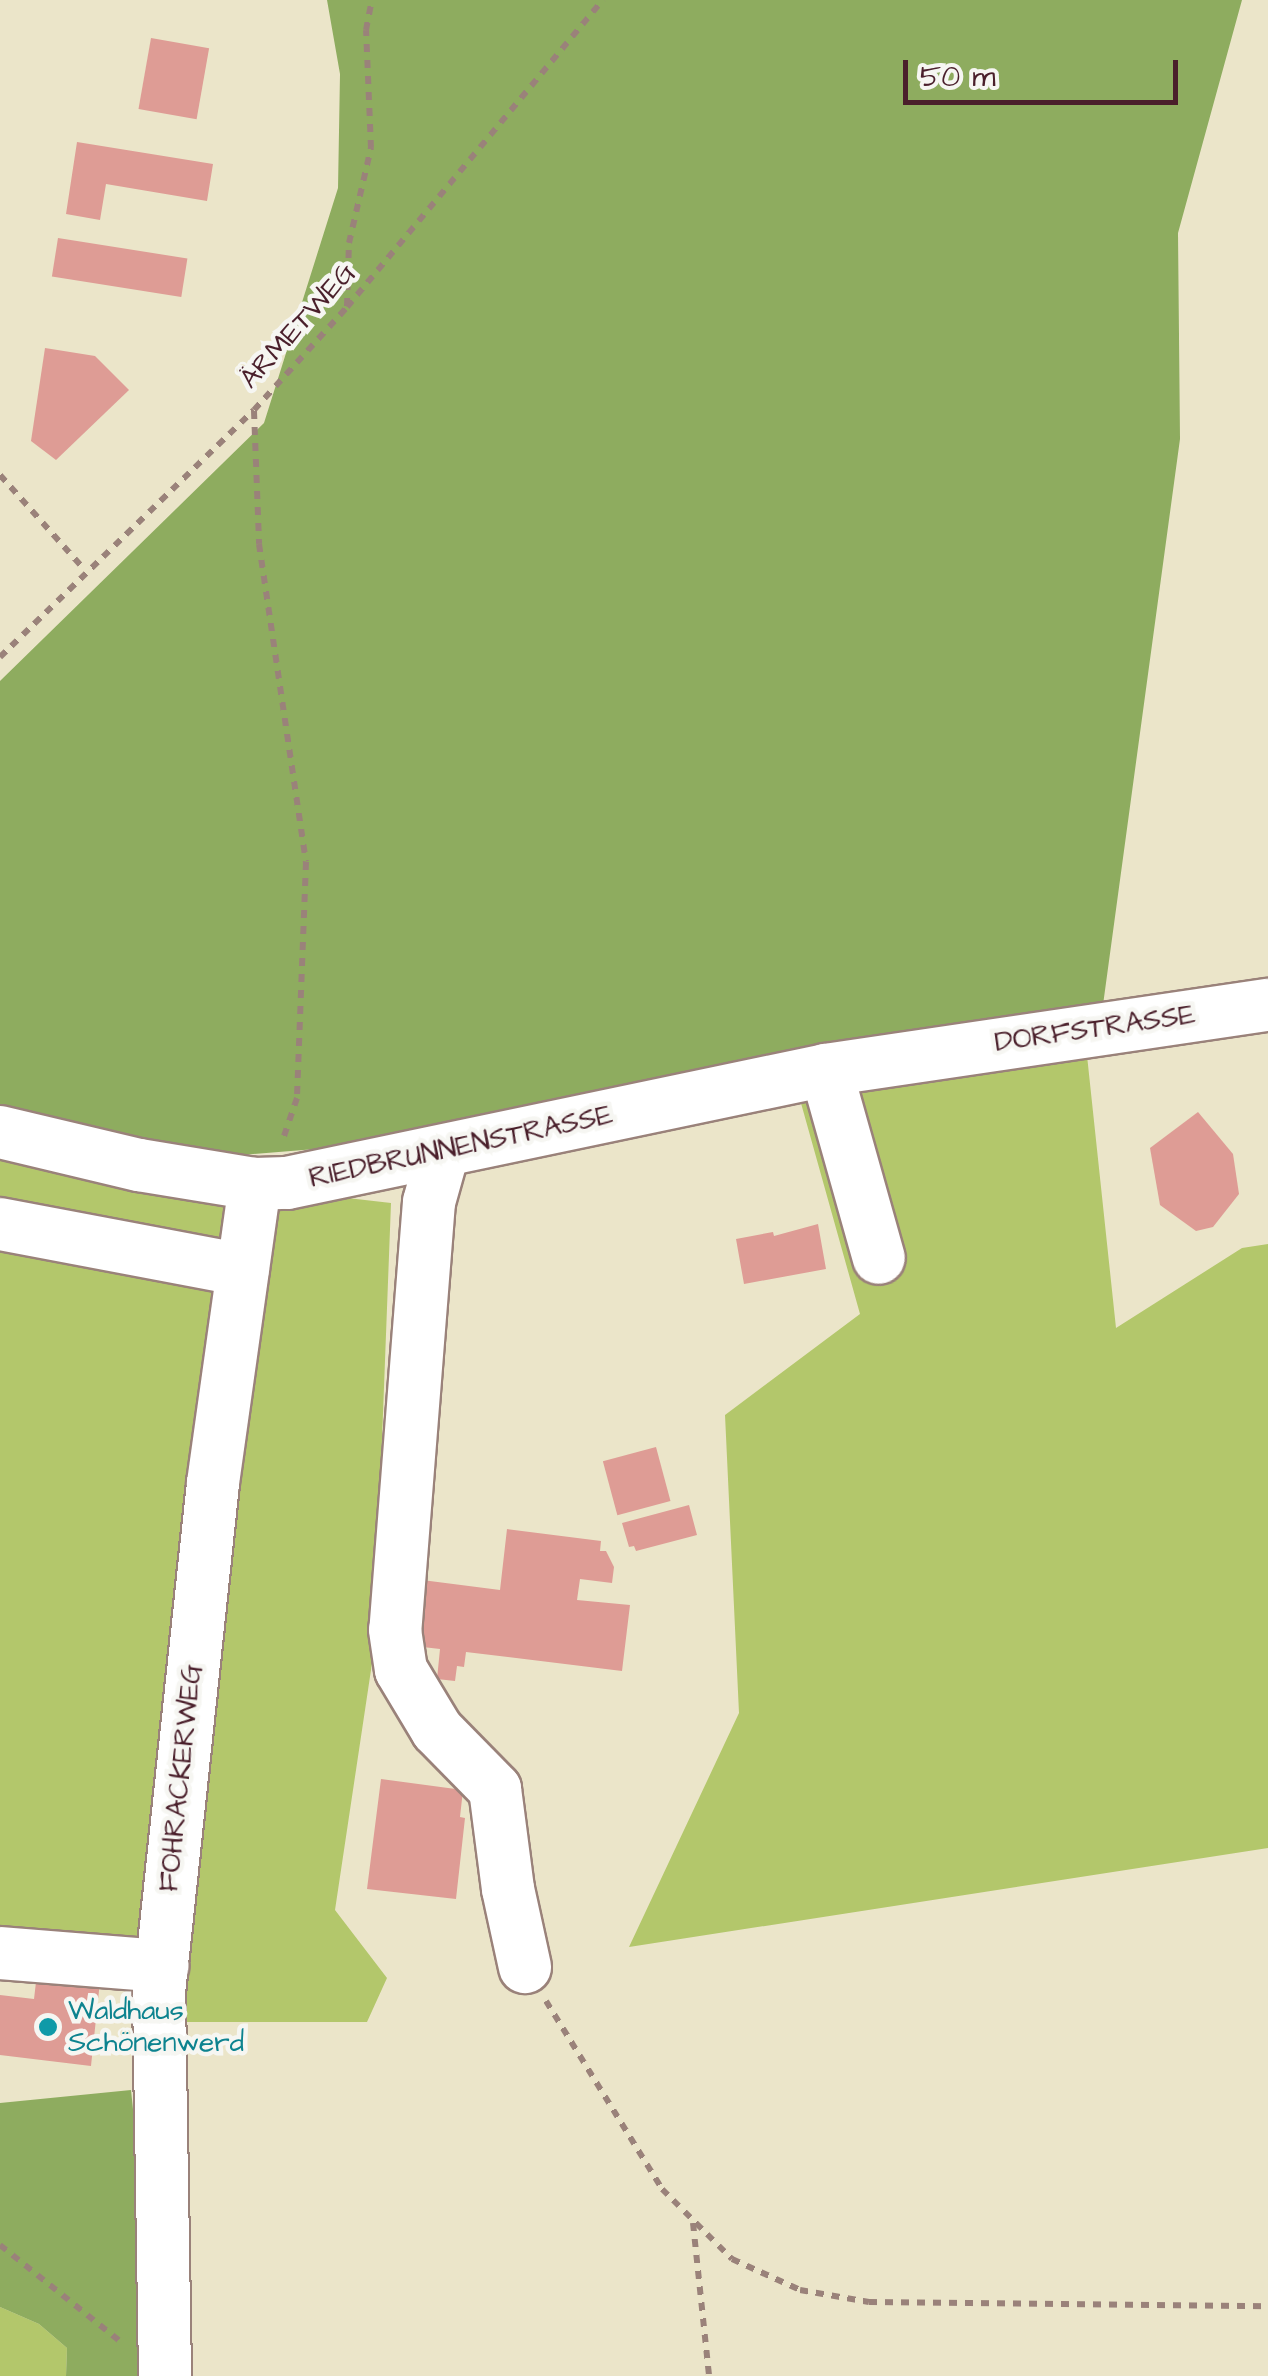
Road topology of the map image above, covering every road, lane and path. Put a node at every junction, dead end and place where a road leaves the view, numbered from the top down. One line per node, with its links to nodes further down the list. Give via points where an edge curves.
1 (372, 0): 3 (path, via 366,30 371,148 349,243)
2 (603, 0): 3 (path, ÄRMETWEG)
3 (347, 307): 4 (path, ÄRMETWEG)
4 (254, 410): 6 (path, ÄRMETWEG); 13 (path, via 259,544 306,862 297,1098)
5 (0, 476): 6 (path)
6 (85, 570): 7 (path, ÄRMETWEG)
7 (0, 657)
8 (1268, 1005): 9 (street, DORFSTRASSE)
9 (923, 1053): 10 (street, RIEDBRUNNENSTRASSE)
10 (826, 1070): 12 (street, RIEDBRUNNENSTRASSE); 15 (street)
11 (0, 1132): 13 (street, RIEDBRUNNENSTRASSE, via 139,1165)
12 (443, 1152): 13 (street, RIEDBRUNNENSTRASSE); 19 (street, via 429,1202 395,1630 401,1670 436,1730 495,1788)
13 (261, 1184): 16 (street, FOHRACKERWEG)
14 (0, 1224): 16 (street)
15 (880, 1258)
16 (243, 1270): 18 (street, FOHRACKERWEG, via 213,1483)
17 (0, 1953): 18 (street)
18 (162, 1966): 23 (street, FOHRACKERWEG)
19 (525, 1968): 20 (path, via 662,2189)
20 (693, 2223): 22 (path, via 732,2260 800,2290 868,2302); 24 (path)
21 (0, 2245): 23 (path)
22 (1268, 2306)
23 (148, 2364)
24 (709, 2376)

